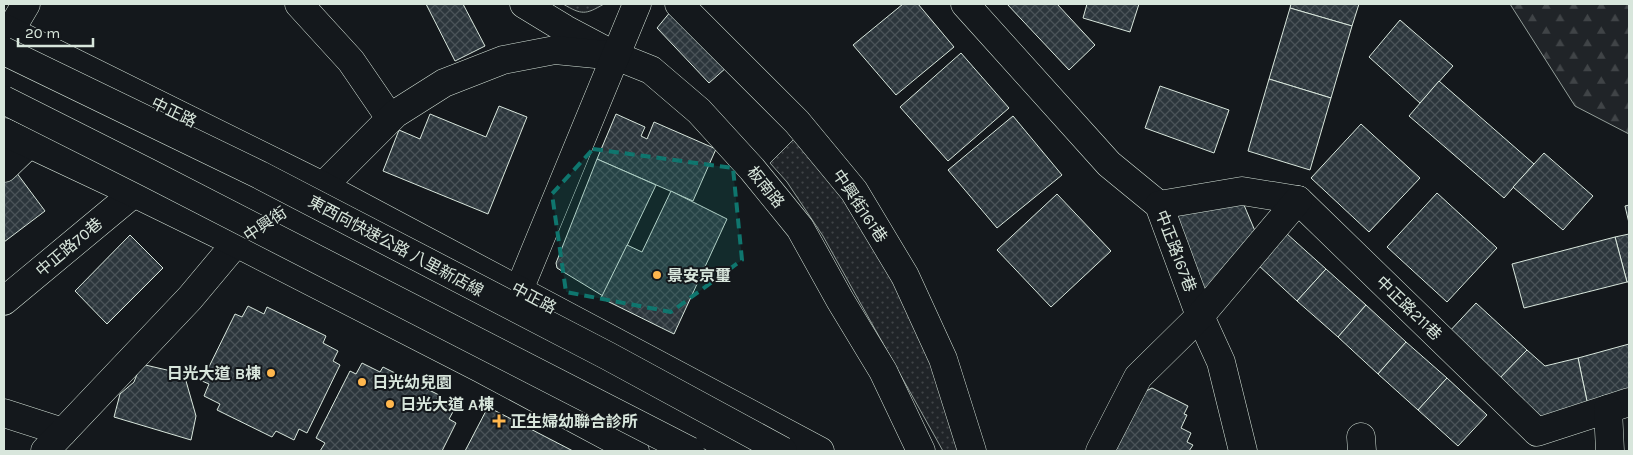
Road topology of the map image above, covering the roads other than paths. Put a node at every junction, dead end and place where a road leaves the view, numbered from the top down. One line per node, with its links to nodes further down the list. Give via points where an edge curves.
1 (26, 4): 7 (main road)
2 (299, 4): 11 (main road, via 351,61)
3 (524, 4): 8 (main road, 板南路)
4 (637, 4): 8 (main road)
5 (679, 4): 36 (main road, 中興街161巷, via 797,122 854,191 905,276 943,359)
6 (965, 4): 18 (main road, 中正路167巷, via 1109,164)
7 (6, 37): 15 (main road, 中正路); 33 (main road, 東西向快速公路 八里新店線, bridge, via 260,175)
8 (616, 56): 11 (main road, 中興街, via 555,50 502,60 444,83); 21 (main road); 35 (main road, 板南路, via 651,70 699,111 800,228 883,371)
9 (4, 76): 19 (main road)
10 (4, 100): 31 (main road, bridge)
11 (390, 118): 15 (main road, 中興街)
12 (4, 132): 13 (main road)
13 (28, 144): 14 (main road); 16 (main road)
14 (4, 168)
15 (323, 186): 19 (main road, 中興街); 21 (main road, 中正路)
16 (134, 193): 20 (main road); 22 (main road, 中正路70巷)
17 (1298, 200): 18 (main road, via 1242,191); 23 (main road); 29 (main road, 中正路211巷)
18 (1159, 205): 23 (main road, 中正路167巷)
19 (279, 215): 20 (main road, 中興街); 24 (main road)
20 (236, 244): 25 (main road); 28 (main road, 中興街, via 190,298)
21 (519, 290): 24 (main road); 34 (main road, 中正路)
22 (4, 301)
23 (1200, 316): 37 (main road, via 1138,377); 38 (main road, 中正路167巷, via 1221,362)
24 (500, 329): 25 (main road); 32 (main road)
25 (480, 368): 30 (main road)
26 (1619, 405): 29 (main road, 中正路211巷); 39 (main road, 中正路211巷)
27 (4, 414): 28 (main road)
28 (54, 442)
29 (1533, 442)
30 (635, 451)
31 (690, 451)
32 (736, 451)
33 (784, 451)
34 (820, 451)
35 (921, 451)
36 (972, 451)
37 (1100, 451)
38 (1243, 451)
39 (1610, 451)

